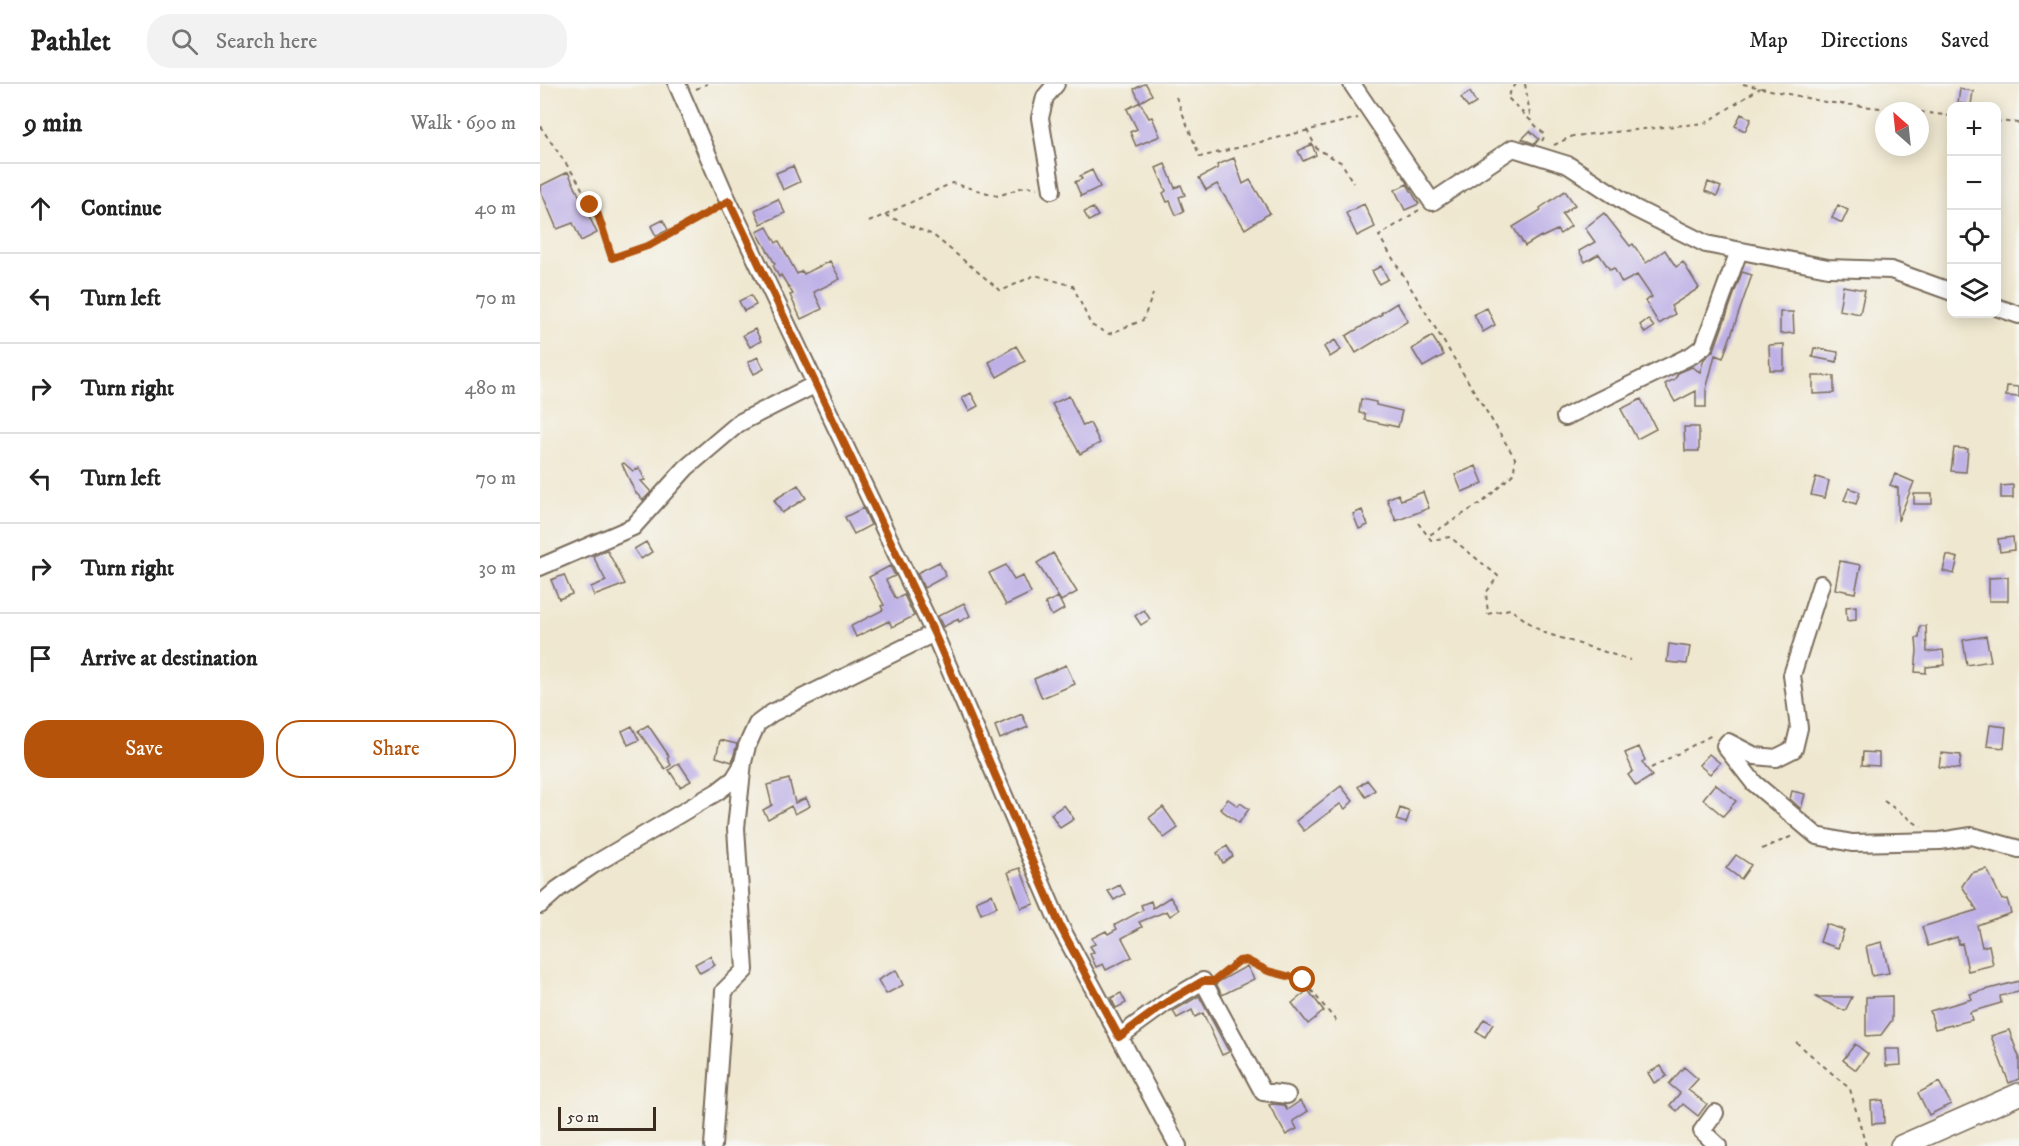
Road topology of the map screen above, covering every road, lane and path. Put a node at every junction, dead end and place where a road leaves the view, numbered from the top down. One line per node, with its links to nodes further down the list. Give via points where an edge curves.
1 (677, 84): 21 (street)
2 (1056, 84): 20 (street, via 1045,98 1040,118)
3 (1352, 84): 11 (street)
4 (1516, 84): 13 (path, via 1508,97)
5 (1525, 84): 13 (path)
6 (1743, 84): 7 (path)
7 (1761, 88): 9 (path, via 1825,102); 18 (path, via 1706,123 1573,136)
8 (1176, 97): 17 (path, via 1200,157)
9 (1875, 107)
10 (1929, 113): 12 (path)
11 (1372, 114): 17 (path); 22 (street)
12 (1947, 115)
13 (1530, 120): 18 (path, via 1545,135)
14 (2001, 121): 15 (path)
15 (2019, 123)
16 (540, 126): 21 (path, via 598,215 612,258 650,245)
17 (1307, 130): 19 (path, via 1317,149 1342,163)
18 (1536, 155): 22 (street, via 1513,148); 25 (street, via 1568,165 1634,208 1706,244)
19 (1353, 183)
20 (1052, 190): 23 (path, via 1026,186 998,196 952,183)
21 (729, 201): 30 (street)
22 (1432, 202): 33 (path, via 1379,236 1515,458 1514,473 1484,501)
23 (885, 215): 24 (path); 27 (path, via 933,235 1001,291 1035,276 1073,286 1091,325 1109,334 1143,320)
24 (870, 222)
25 (1739, 251): 26 (street, via 1828,268 1891,270); 31 (street, via 1704,346)
26 (1947, 290)
27 (1153, 294)
28 (2001, 310): 29 (street)
29 (2019, 315)
30 (816, 384): 34 (street, via 739,423 686,468 633,527); 36 (street)
31 (1565, 417)
32 (1418, 523): 33 (path)
33 (1428, 536): 37 (path, via 1431,540 1450,537 1498,576 1486,593 1488,614 1510,609 1542,633)
34 (540, 567)
35 (1821, 584): 38 (street, via 1792,675 1799,728 1794,749 1776,758 1755,756)
36 (934, 633): 39 (street, via 765,718 754,729); 49 (street, via 1060,926)
37 (1630, 660)
38 (1728, 742): 40 (path, via 1721,731); 42 (street, via 1725,746 1754,783)
39 (743, 762): 46 (street, via 734,778 717,792 594,865); 54 (street, via 736,828 745,970 724,991)
40 (1652, 768)
41 (1884, 801): 43 (path)
42 (1809, 830): 43 (street, via 1817,836 1852,843); 44 (path)
43 (1940, 841): 45 (street, via 1972,836)
44 (1762, 849)
45 (2019, 849)
46 (540, 905)
47 (1203, 981): 48 (path, via 1214,981 1239,961 1246,960 1268,971 1303,980); 49 (street); 52 (street, via 1263,1092)
48 (1337, 1022)
49 (1119, 1037): 55 (street)
50 (1796, 1042): 57 (path, via 1850,1089)
51 (2019, 1094): 58 (main road)
52 (1287, 1095)
53 (1715, 1113): 56 (street, via 1702,1131)
54 (713, 1146)
55 (1178, 1146)
56 (1718, 1146)
57 (1866, 1146)
58 (1901, 1146)

